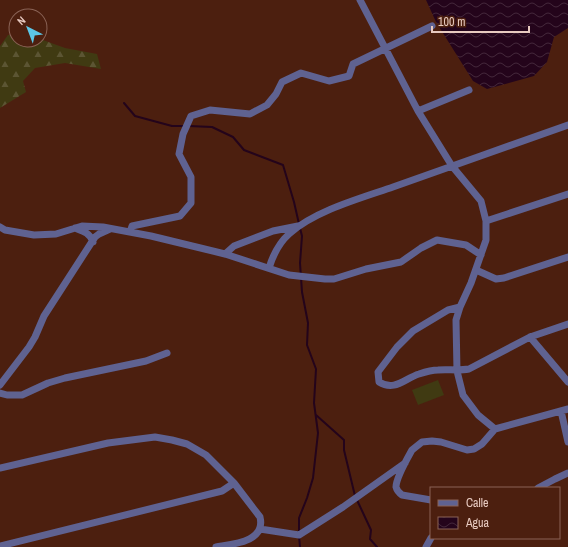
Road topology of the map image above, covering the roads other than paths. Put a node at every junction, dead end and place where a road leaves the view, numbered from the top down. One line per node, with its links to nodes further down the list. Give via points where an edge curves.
1 (360, 0): 3 (street)
2 (432, 26): 3 (street)
3 (385, 49): 5 (street); 14 (street, via 353,64 349,76 329,81 301,73 282,82 267,105 250,114 210,110 191,116 183,134 179,154 191,177 191,203 180,216 132,226)
4 (469, 90): 5 (street)
5 (418, 111): 7 (street)
6 (568, 125): 7 (street)
7 (452, 166): 9 (street, via 481,201); 10 (street, via 323,213)
8 (568, 194): 9 (street)
9 (486, 221): 17 (street, via 486,240)
10 (301, 226): 16 (street, via 273,231 234,246); 19 (street, via 281,242)
11 (0, 227): 12 (street, via 34,235 56,234)
12 (75, 228): 13 (street, via 91,226); 15 (street, via 87,233)
13 (112, 229): 14 (street); 15 (street, via 98,234)
14 (130, 232): 16 (street)
15 (92, 242): 27 (street, via 44,316 29,347)
16 (225, 254): 19 (street)
17 (481, 255): 19 (street, via 466,245 437,240 401,262 334,279 289,275); 20 (street)
18 (568, 257): 20 (street, via 504,278 496,279)
19 (269, 268)
20 (476, 270): 21 (street)
21 (460, 307): 25 (street, via 456,320); 25 (street, via 448,310 413,331 378,372 379,382 386,386 398,385 418,374 431,371)
22 (568, 324): 23 (street)
23 (530, 337): 25 (street, via 469,369); 26 (street)
24 (167, 353): 28 (street, via 146,361 48,383 22,396)
25 (457, 371): 30 (street, via 462,395 478,415)
26 (568, 382)
27 (1, 384)
28 (0, 393)
29 (564, 410): 30 (street); 31 (street)
30 (495, 429): 32 (street, via 474,449 467,450 441,442 422,442 412,450)
31 (568, 442)
32 (405, 463): 37 (street, via 396,487 398,492); 38 (street, via 299,535)
33 (0, 468): 35 (street, via 108,443 155,437 196,449 206,455)
34 (568, 473): 36 (street)
35 (234, 483): 38 (street, via 260,516); 39 (street, via 222,491)
36 (540, 487)
37 (430, 500)
38 (260, 530): 40 (street, via 244,542)
39 (0, 546)
40 (216, 547)

